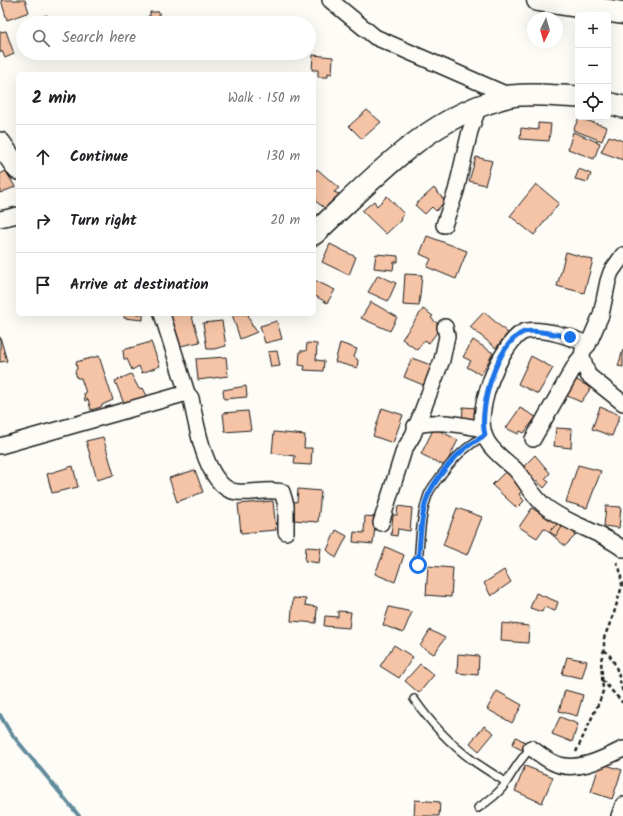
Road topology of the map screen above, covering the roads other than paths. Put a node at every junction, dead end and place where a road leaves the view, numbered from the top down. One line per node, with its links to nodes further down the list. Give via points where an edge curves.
1 (330, 0): 4 (street, via 375,37)
2 (538, 0): 3 (main road)
3 (623, 13)
4 (510, 96): 5 (main road); 7 (main road)
5 (575, 98)
6 (611, 104): 8 (main road)
7 (479, 106): 13 (street); 14 (main road, via 448,120 401,153)
8 (623, 107)
9 (0, 143): 10 (main road)
10 (16, 166)
11 (16, 215): 12 (street)
12 (0, 219)
13 (444, 225)
14 (316, 232)
15 (623, 255): 18 (street, via 611,272 601,315)
16 (163, 316): 19 (street)
17 (445, 327): 21 (street, via 447,336 442,360)
18 (585, 350): 20 (street, via 588,375); 22 (street, via 570,337 542,332 525,331 513,339 500,359 488,386 483,420); 23 (street)
19 (187, 393): 24 (street); 26 (street, via 204,455 216,478 226,489 236,492 282,492 286,505)
20 (623, 403)
21 (415, 426): 22 (street, via 426,423 456,424); 25 (street, via 401,458)
22 (484, 432): 27 (street, via 491,447 516,471 544,506); 28 (lane, via 455,458 429,493 421,522)
23 (533, 439)
24 (0, 446)
25 (381, 523)
26 (286, 532)
27 (623, 549)
28 (418, 565)
29 (414, 699): 32 (lane, via 427,718 449,741 471,760)
30 (531, 748): 31 (street, via 561,766 574,767 610,756); 32 (lane)
31 (623, 748)
32 (506, 782): 34 (lane, via 492,799)
33 (623, 805): 35 (street)
34 (478, 808)
35 (619, 816)

